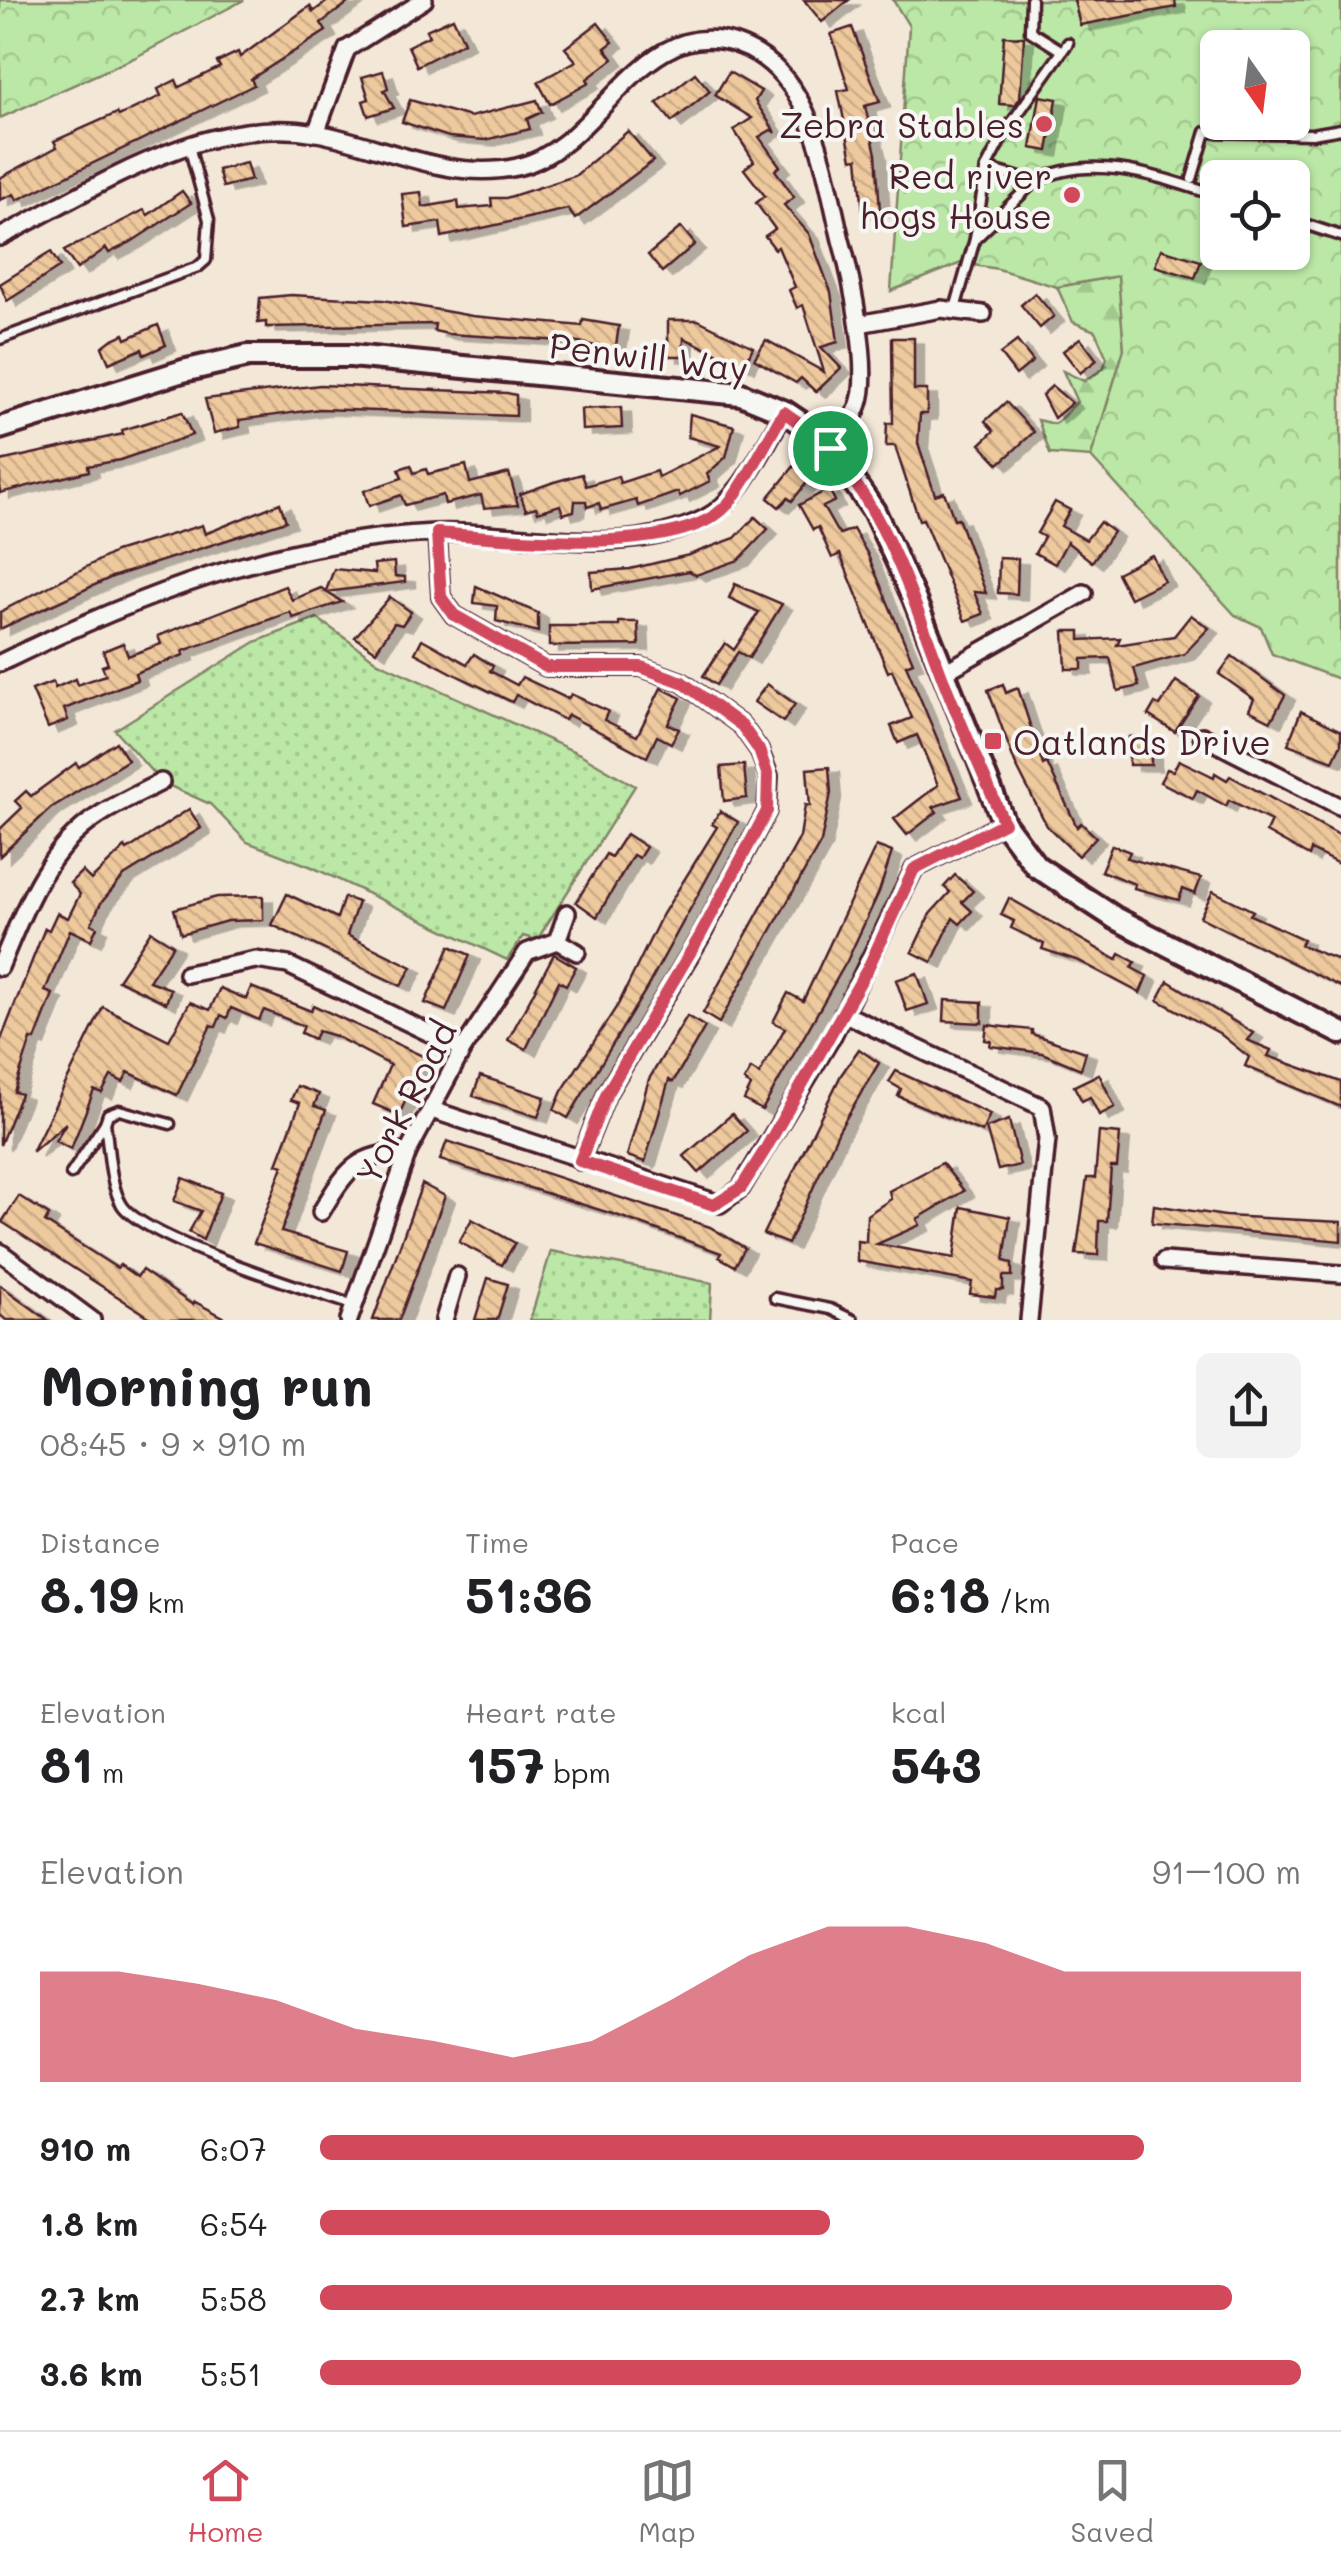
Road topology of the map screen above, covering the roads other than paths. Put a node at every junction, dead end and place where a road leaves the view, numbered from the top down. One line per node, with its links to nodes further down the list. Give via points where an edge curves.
1 (424, 0): 4 (street, via 347,49)
2 (1032, 0): 6 (lane, via 1030,32 1065,47)
3 (1341, 130): 7 (lane, via 1206,132)
4 (316, 133): 5 (street, via 255,133); 16 (street, via 443,166 517,168 548,155 671,48 709,38 732,42 776,65 807,114)
5 (189, 146): 12 (street); 17 (lane, via 209,220 206,260)
6 (986, 168): 8 (lane); 13 (lane)
7 (1192, 179)
8 (1034, 182): 9 (lane, via 1055,170 1124,169); 13 (lane)
9 (1200, 191)
10 (1310, 226): 11 (lane)
11 (1341, 236)
12 (0, 237)
13 (975, 239): 14 (lane)
14 (956, 309): 15 (street); 16 (street)
15 (983, 314)
16 (858, 324): 20 (street, via 861,402)
17 (0, 339)
18 (784, 412): 19 (street, Penwill Way, via 741,394 304,354 214,363); 20 (street, Penwill Way); 21 (street, via 723,509 683,528 588,543)
19 (0, 428)
20 (830, 448): 24 (street, Penwill Way, via 874,511)
21 (437, 533): 23 (street, via 304,548 226,570); 41 (street, via 441,597 454,615 546,667 641,667 682,682 742,726 768,776 767,811 607,1093)
22 (1084, 593): 24 (street)
23 (0, 662)
24 (942, 674): 28 (street, Penwill Way)
25 (1202, 736): 27 (street)
26 (160, 782): 32 (street, via 96,816 58,854 32,890)
27 (1341, 807)
28 (1004, 823): 34 (street, via 914,869); 35 (street, Penwill Way, via 1036,866 1071,894)
29 (567, 913): 30 (street)
30 (557, 941): 31 (street); 36 (street, York Road, via 527,952)
31 (577, 952)
32 (0, 966)
33 (188, 974): 36 (street, via 256,960 288,966)
34 (843, 1014): 41 (street, via 741,1188 714,1205); 53 (street, via 1042,1107 1047,1140)
35 (1341, 1033)
36 (463, 1050): 37 (street, York Road)
37 (432, 1110): 40 (street, York Road); 41 (street)
38 (105, 1122): 39 (lane, via 119,1110); 42 (lane); 49 (lane, via 116,1191 141,1222)
39 (170, 1124)
40 (408, 1152): 43 (street, via 370,1154 343,1177); 49 (street, York Road)
41 (580, 1161)
42 (70, 1174)
43 (321, 1212)
44 (0, 1252): 50 (street)
45 (1164, 1261): 46 (street)
46 (1341, 1274)
47 (457, 1276): 51 (street)
48 (775, 1298): 52 (lane)
49 (351, 1313)
50 (92, 1320)
51 (444, 1320)
52 (853, 1320)
53 (1029, 1320)

